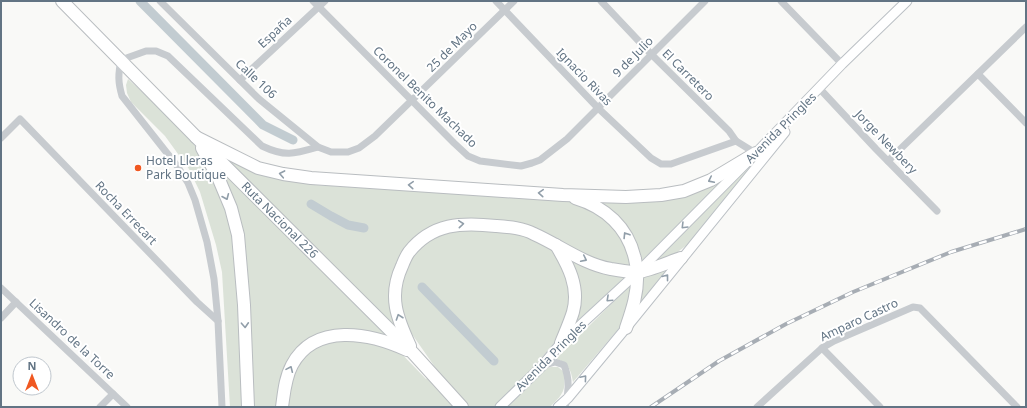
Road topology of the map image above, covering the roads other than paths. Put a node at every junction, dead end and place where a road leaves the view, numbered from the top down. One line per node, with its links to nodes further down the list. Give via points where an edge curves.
1 (62, 1): 15 (highway, Ruta Nacional 226)
2 (160, 1): 18 (street, Calle 106)
3 (313, 1): 11 (street, Coronel Benito Machado)
4 (326, 1): 11 (street, España)
5 (496, 1): 12 (street, Ignacio Rivas)
6 (514, 1): 12 (street, 25 de Mayo)
7 (601, 1): 14 (street, El Carretero)
8 (705, 1): 14 (street, 9 de Julio)
9 (781, 1): 16 (street)
10 (906, 1): 16 (main road, Avenida Pringles)
11 (319, 7): 18 (street, España); 20 (street, Coronel Benito Machado)
12 (505, 10): 20 (street, 25 de Mayo); 21 (street, Ignacio Rivas)
13 (1026, 27): 17 (street)
14 (651, 54): 21 (street, 9 de Julio); 25 (street, El Carretero)
15 (121, 60): 23 (highway, Ruta Nacional 226); 26 (street, via 146,51 156,51 168,56 262,146 273,152 297,154); 39 (street, via 118,82 122,96 178,167 195,200 211,262)
16 (842, 64): 19 (main road, Avenida Pringles)
17 (978, 74): 22 (street); 30 (street)
18 (240, 80): 26 (street, Calle 106, via 259,99)
19 (820, 89): 28 (main road, Avenida Pringles); 30 (street, Jorge Newbery)
20 (412, 101): 27 (street, 25 de Mayo, via 375,136 359,148); 29 (street, Coronel Benito Machado, via 468,156 480,161 521,166)
21 (598, 108): 25 (street, Ignacio Rivas, via 651,158 661,164 671,164); 29 (street, 9 de Julio, via 567,139)
22 (1026, 123)
23 (196, 137): 31 (highway, one-way to 23, via 283,174 258,168); 43 (highway, Ruta Nacional 226); 50 (highway, one-way to 50, via 218,177 231,208 238,236)
24 (1, 138): 39 (street, Rocha Errecart, via 20,119)
25 (736, 141): 28 (street, El Carretero)
26 (318, 147): 27 (street, Calle 106, via 331,152)
27 (348, 152)
28 (759, 156): 31 (highway, one-way to 31, via 684,191 626,197); 34 (main road, Avenida Pringles); 35 (main road, Avenida Pringles, one-way to 35)
29 (540, 160)
30 (888, 161): 32 (street, Jorge Newbery)
31 (563, 195): 35 (highway, one-way to 31, via 630,241 620,226 602,210 585,201)
32 (938, 211)
33 (556, 245): 35 (highway, one-way to 35, via 593,264); 41 (highway, via 574,280 575,296 573,311); 43 (highway, one-way to 33, via 396,310 394,288 406,255 430,233 446,226 474,223 521,229)
34 (681, 258): 35 (highway); 40 (main road, Avenida Pringles, one-way to 34)
35 (638, 272): 40 (highway, via 634,306); 41 (main road, Avenida Pringles, one-way to 41)
36 (1, 288): 37 (street, Lisandro de la Torre)
37 (16, 302): 38 (street); 45 (street, Lisandro de la Torre)
38 (1, 318)
39 (218, 321): 49 (street)
40 (626, 328): 46 (main road, Avenida Pringles, one-way to 40)
41 (561, 343): 44 (main road, Avenida Pringles)
42 (822, 348): 55 (street, Amparo Castro); 56 (street); 57 (street, Amparo Castro, via 913,307 920,308)
43 (413, 353): 51 (highway, one-way to 43, via 291,366 306,347 318,340 330,336 355,335 390,342); 52 (highway, Ruta Nacional 226)
44 (542, 366): 46 (street, via 555,362 564,365 568,373); 53 (main road, Avenida Pringles)
45 (114, 394): 47 (street); 48 (street, Lisandro de la Torre)
46 (566, 402): 54 (main road, Avenida Pringles)
47 (100, 407)
48 (127, 407)
49 (222, 407)
50 (248, 407)
51 (282, 407)
52 (462, 407)
53 (500, 407)
54 (558, 407)
55 (757, 407)
56 (880, 407)
57 (1017, 407)

